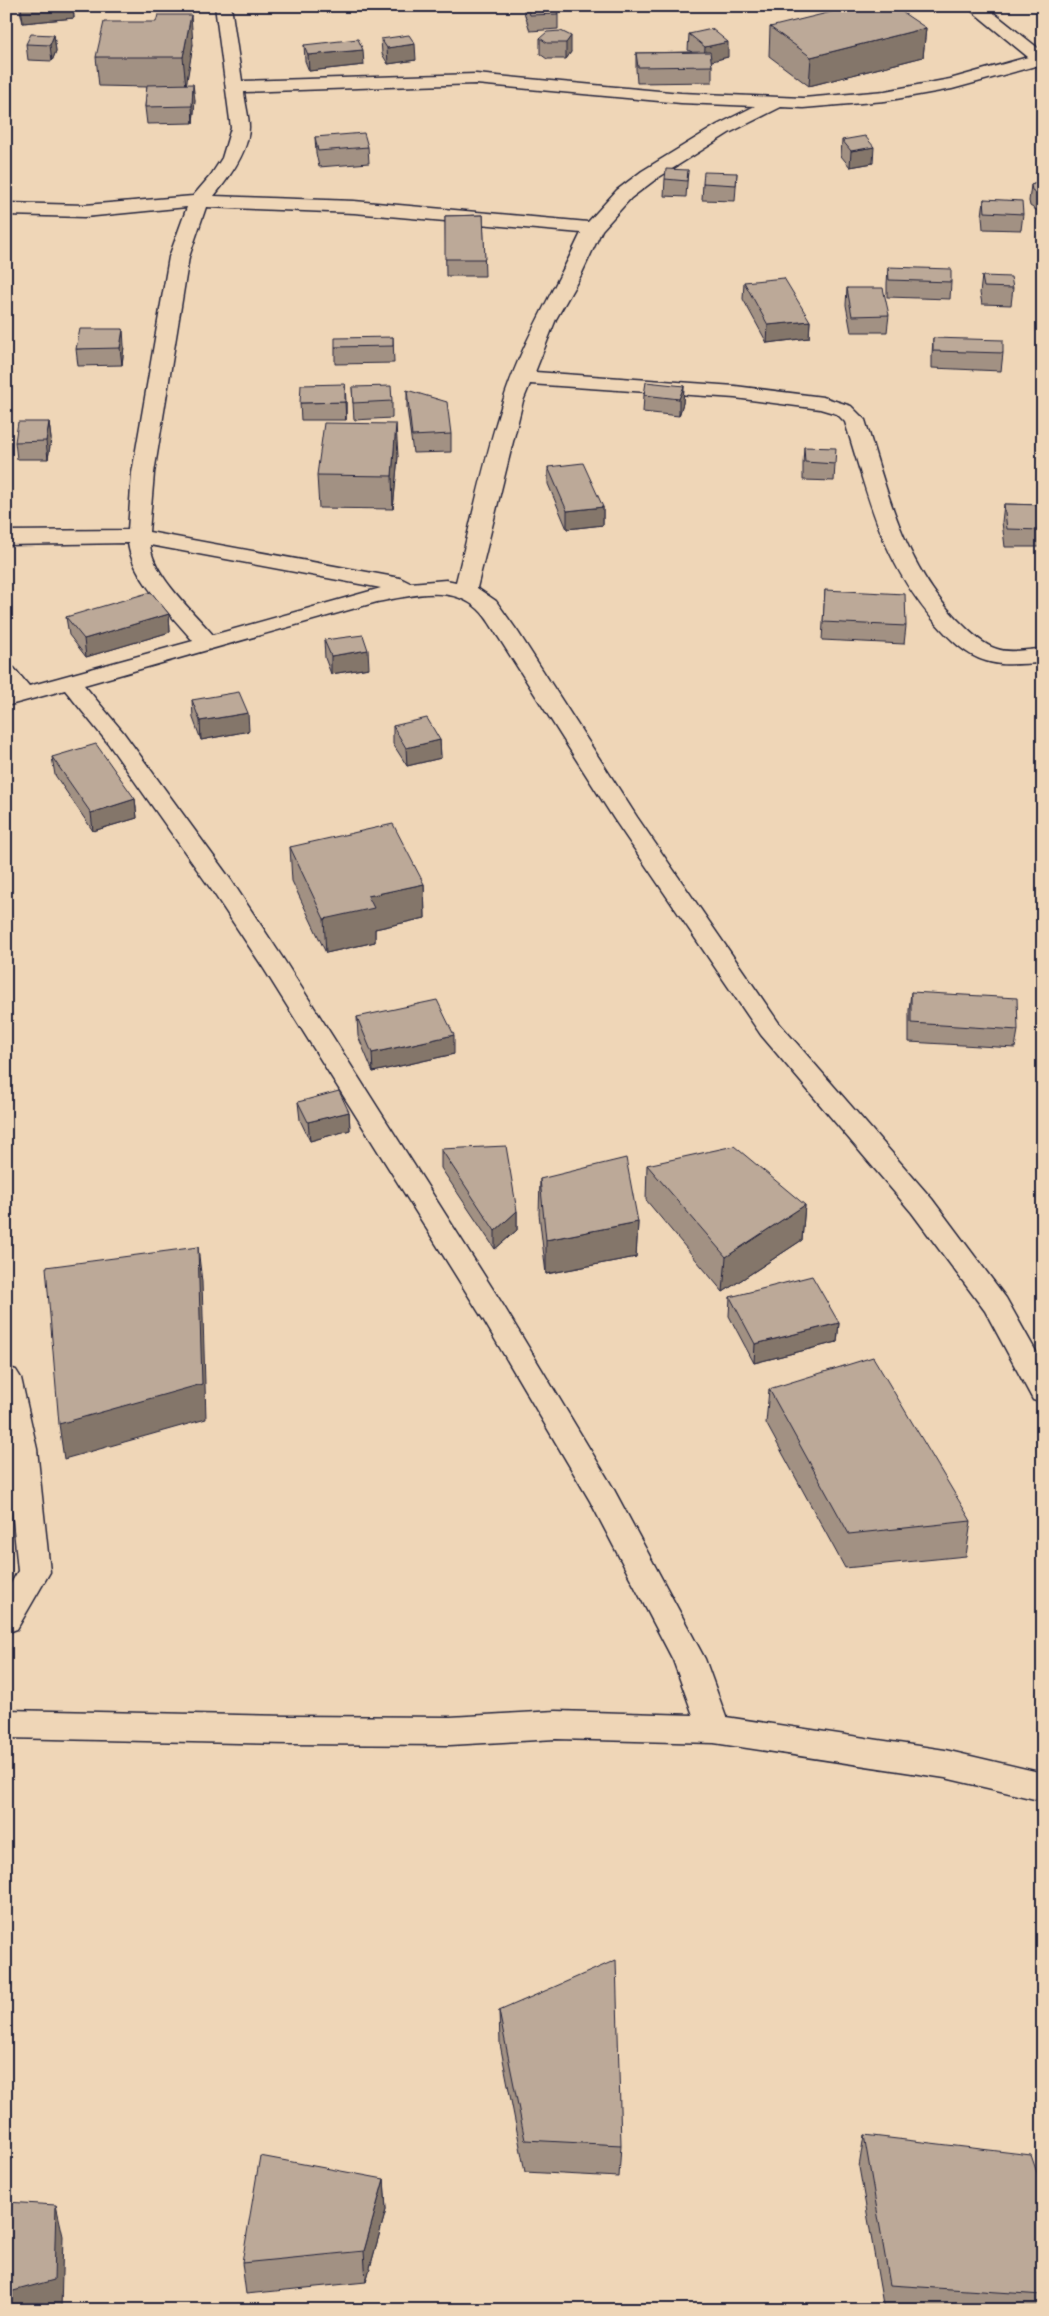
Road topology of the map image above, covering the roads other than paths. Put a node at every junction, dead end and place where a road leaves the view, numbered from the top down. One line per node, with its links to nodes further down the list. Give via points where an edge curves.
1 (223, 6): 4 (street)
2 (974, 6): 3 (street)
3 (1042, 60): 5 (street, via 952,84 885,96 803,103)
4 (234, 87): 5 (street, via 476,79 671,97); 6 (street, via 240,128 231,158)
5 (780, 101): 8 (street, via 723,129 649,175 624,194)
6 (199, 201): 7 (street, via 85,211); 8 (street, via 354,207); 10 (street, via 179,257 165,329 161,372 143,473)
7 (6, 209)
8 (593, 228): 9 (street, via 546,319)
9 (522, 377): 13 (street, via 513,401); 15 (street, via 735,392 822,403 844,410 855,420 895,545 924,594 955,631 976,648 993,656)
10 (138, 536): 11 (street); 12 (street); 14 (street, via 140,554 149,573)
11 (6, 538)
12 (418, 588): 13 (street); 14 (street, via 374,596)
13 (465, 591): 20 (street, via 488,606 510,636 626,819 770,1029 922,1206 996,1305)
14 (208, 644): 17 (street)
15 (1043, 656)
16 (6, 673): 18 (street)
17 (70, 682): 18 (street); 23 (street, via 115,737 222,886 493,1312 601,1494 684,1650)
18 (15, 696)
19 (6, 1378): 21 (street, via 22,1449 34,1572)
20 (1043, 1392)
21 (6, 1620)
22 (6, 1724): 23 (street, via 298,1730 450,1731 556,1725)
23 (714, 1729): 24 (street, via 945,1764)
24 (1043, 1787)

